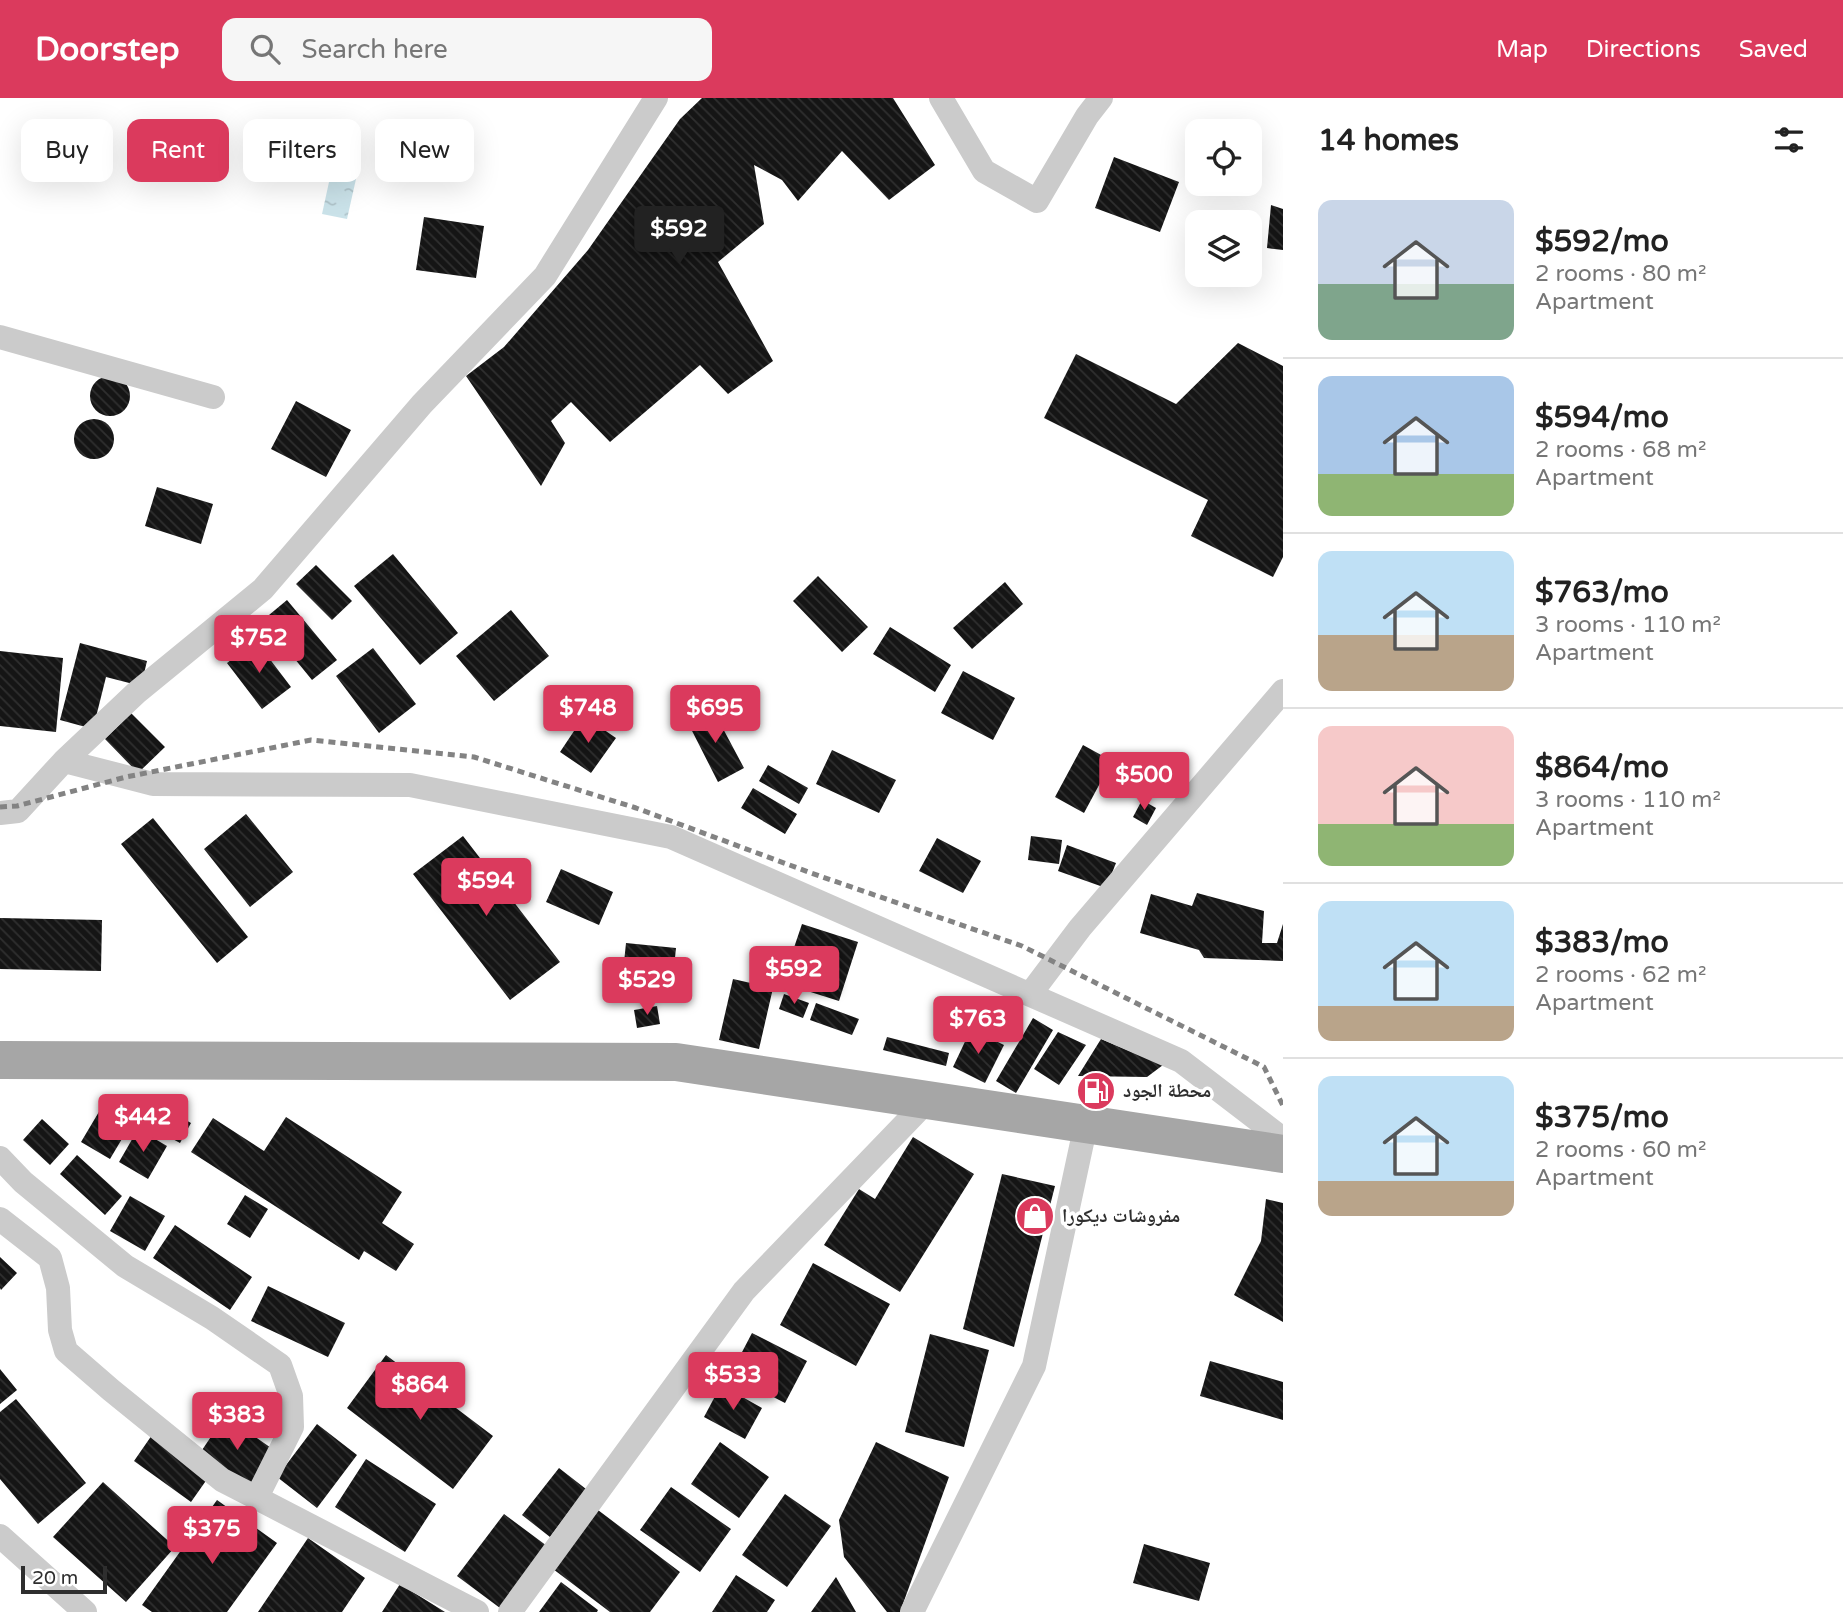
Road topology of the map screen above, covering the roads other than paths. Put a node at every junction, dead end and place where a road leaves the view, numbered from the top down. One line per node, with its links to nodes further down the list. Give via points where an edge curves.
1 (656, 98): 7 (street, via 545,276 422,404 263,589 136,693)
2 (941, 98): 3 (street, via 984,171 1037,201)
3 (1101, 98)
4 (0, 337): 5 (street)
5 (212, 397)
6 (1283, 691): 9 (street, via 1080,928)
7 (64, 761): 8 (street, via 18,811); 9 (street, via 153,785 410,785 671,837)
8 (0, 813)
9 (1031, 993): 13 (street, via 1181,1061)
10 (0, 1060): 11 (main road, via 676,1062)
11 (928, 1100): 12 (main road); 21 (street, via 744,1291)
12 (1086, 1124): 14 (main road); 22 (street, via 1034,1366)
13 (1283, 1139)
14 (1283, 1154)
15 (0, 1158): 17 (street, via 125,1266 280,1365 291,1396 292,1427)
16 (0, 1219): 17 (street, via 50,1258 66,1351 222,1480)
17 (257, 1497): 20 (street)
18 (0, 1536): 19 (street)
19 (85, 1612)
20 (478, 1612)
21 (510, 1612)
22 (912, 1612)

